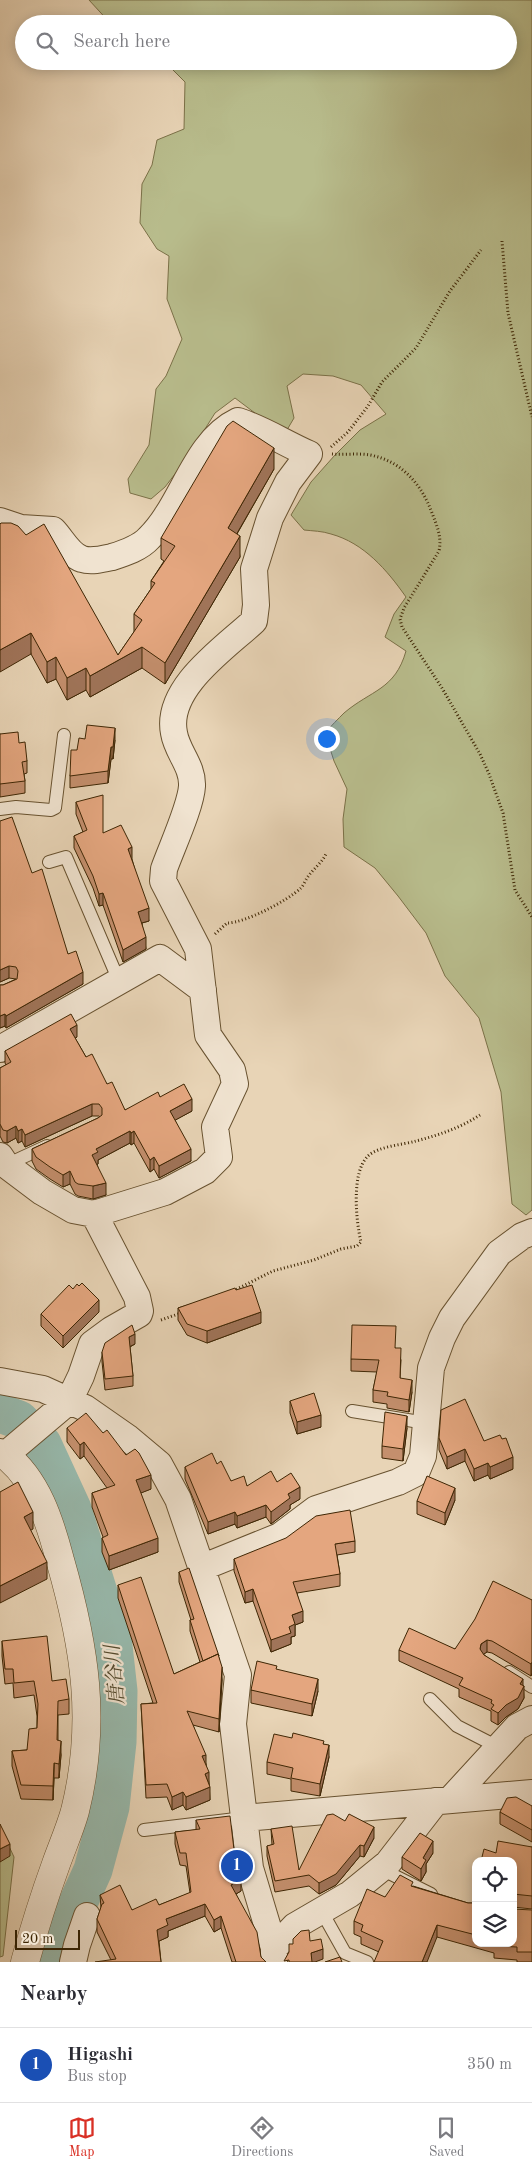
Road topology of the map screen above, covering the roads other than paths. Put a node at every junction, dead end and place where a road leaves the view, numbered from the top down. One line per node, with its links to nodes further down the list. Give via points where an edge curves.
1 (0, 522): 6 (street, via 21,528 53,530 69,551 82,559 108,558 135,548 150,538 213,438 227,426 238,421 260,428 308,454 288,482 264,535 254,569 254,621 193,676 175,707 173,732 178,749 188,764 192,786 163,880 198,949)
2 (64, 735): 3 (lane, via 55,808)
3 (0, 809)
4 (49, 862): 5 (lane, via 66,857)
5 (119, 980): 6 (street, via 160,958); 7 (street)
6 (202, 990): 10 (street, via 208,1035 232,1070 235,1084 215,1128 219,1157 205,1172 165,1192)
7 (0, 1049)
8 (59, 1140): 9 (lane)
9 (3, 1160): 10 (street, via 42,1192 73,1210)
10 (94, 1214): 13 (street, via 137,1297 140,1311 92,1344)
11 (532, 1232): 15 (street, via 499,1253 452,1318 431,1368)
12 (0, 1381): 13 (street, via 43,1389)
13 (69, 1401): 16 (street); 17 (street, via 85,1408 159,1464 178,1499)
14 (352, 1411): 15 (lane)
15 (426, 1423): 17 (street, via 423,1456 416,1473 316,1509 280,1536)
16 (8, 1450): 32 (street, via 48,1517 66,1579 88,1700 86,1749 75,1812 34,1927)
17 (201, 1568): 25 (street, via 238,1675 233,1724)
18 (496, 1664): 19 (lane)
19 (532, 1687)
20 (430, 1699): 22 (lane, via 457,1726)
21 (532, 1719): 22 (street, via 517,1727)
22 (498, 1747): 24 (street)
23 (532, 1793): 24 (street)
24 (443, 1801): 25 (street); 27 (street, via 388,1864)
25 (244, 1818): 26 (lane); 31 (street, via 250,1868)
26 (144, 1830)
27 (380, 1868): 28 (lane); 29 (street, via 350,1894)
28 (439, 1897)
29 (322, 1912): 31 (street, via 295,1926); 34 (lane, via 345,1953)
30 (87, 1916): 33 (street)
31 (274, 1955)
32 (25, 1962)
33 (74, 1962)
34 (367, 1962)

